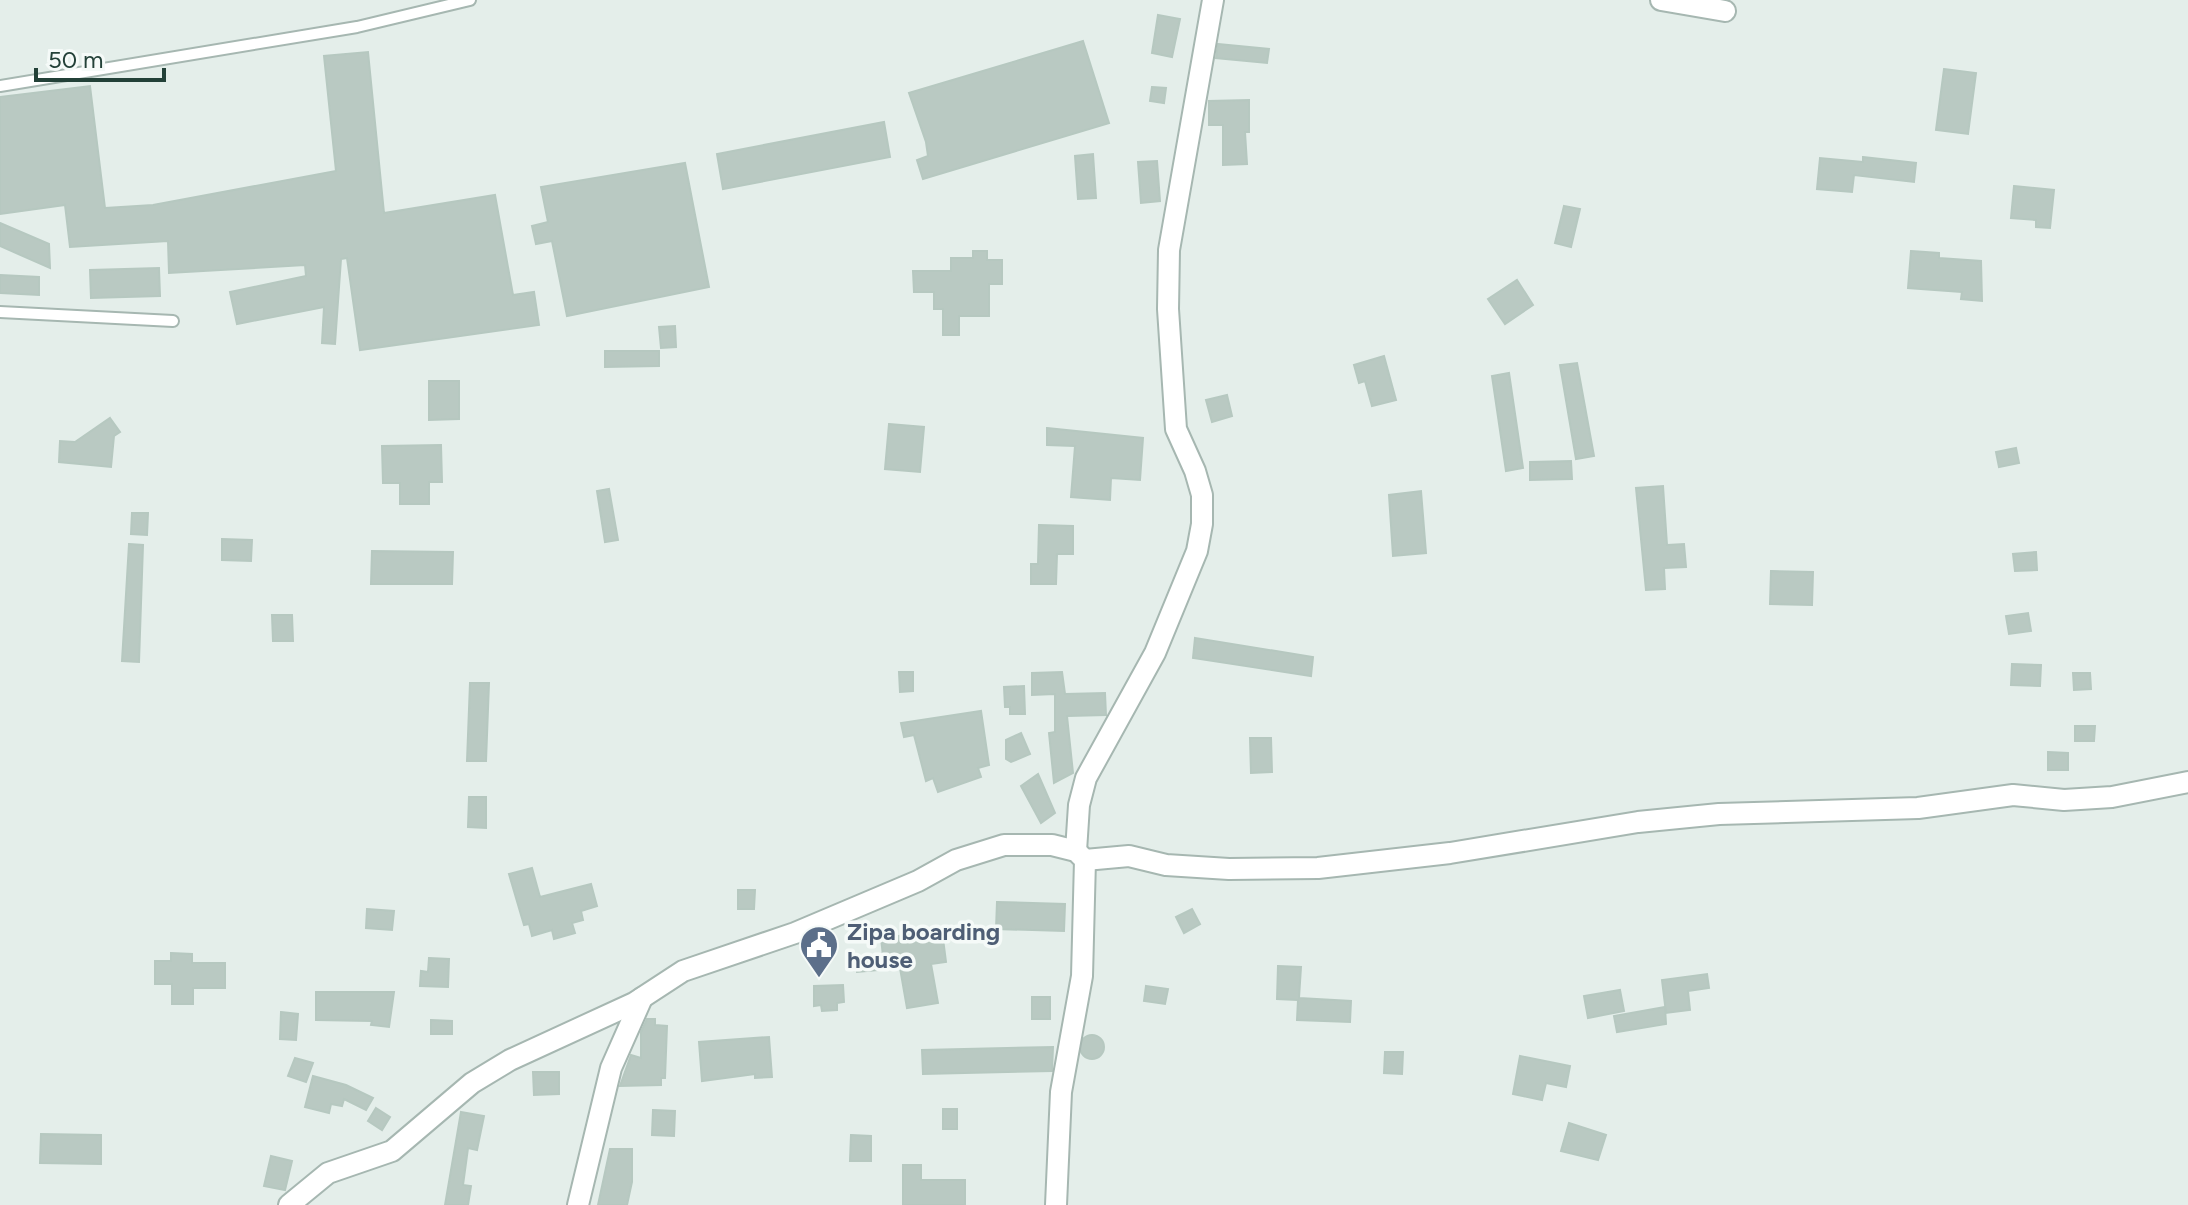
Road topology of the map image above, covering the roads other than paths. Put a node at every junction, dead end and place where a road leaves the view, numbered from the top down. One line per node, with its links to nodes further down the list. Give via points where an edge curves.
1 (470, 0): 5 (lane, via 357,27)
2 (1213, 0): 9 (street, via 1169,250 1176,429 1202,495 1202,524 1197,551 1161,638 1086,778 1079,805)
3 (1661, 0): 4 (street)
4 (1725, 11)
5 (0, 86)
6 (0, 312): 7 (lane)
7 (173, 321)
8 (2188, 782): 9 (street, via 2112,797 2013,795 1918,808 1719,814 1318,868 1229,869 1166,865 1129,856)
9 (1081, 856): 10 (street, via 1033,843 1004,845 956,860 795,933 683,971); 13 (street, via 1082,976 1061,1092)
10 (642, 998): 11 (street, via 510,1060 472,1083 392,1151 328,1173); 12 (street, via 611,1068)
11 (289, 1205)
12 (578, 1205)
13 (1056, 1205)

